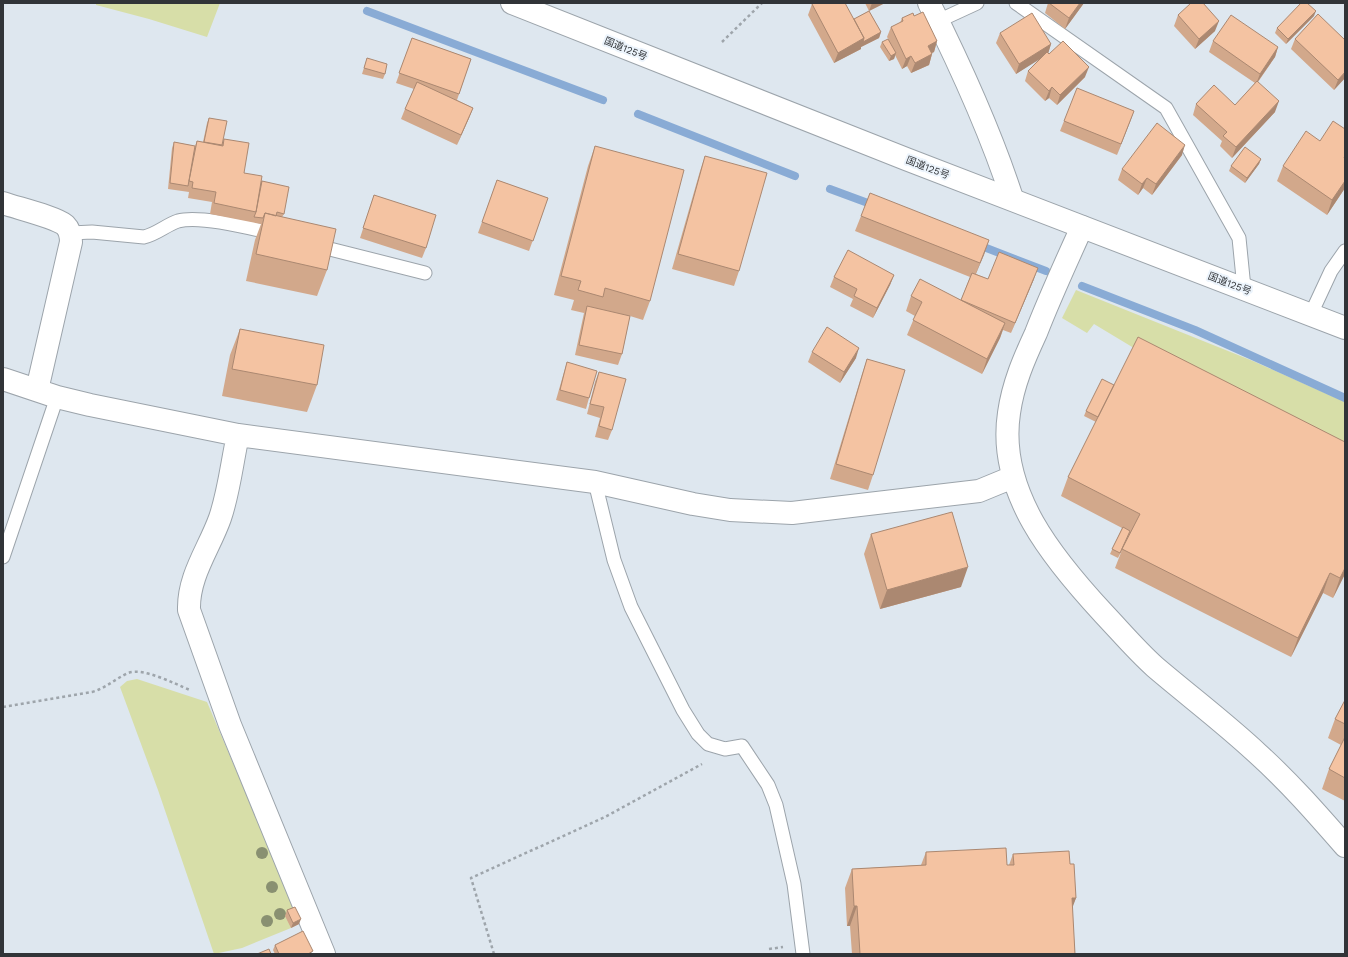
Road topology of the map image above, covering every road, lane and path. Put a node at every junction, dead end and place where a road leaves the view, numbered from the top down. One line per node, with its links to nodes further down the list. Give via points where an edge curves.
1 (512, 3): 5 (main road, 国道125号)
2 (762, 3): 7 (path)
3 (977, 3): 6 (lane)
4 (1016, 3): 16 (lane, via 1166,108 1239,238)
5 (544, 9): 8 (main road, 国道125号, via 906,159)
6 (933, 12): 8 (main road, via 986,124)
7 (722, 42)
8 (1012, 198): 10 (main road, 国道125号)
9 (3, 203): 11 (main road, via 64,225)
10 (1082, 227): 16 (main road, 国道125号); 22 (main road, via 1016,377 1009,414 1008,437)
11 (71, 234): 12 (lane, via 92,232 144,237 153,235 176,222 187,220 222,223); 20 (main road)
12 (288, 238)
13 (303, 242): 15 (lane)
14 (1345, 250): 17 (lane, via 1331,271)
15 (425, 273)
16 (1244, 288): 17 (main road, 国道125号)
17 (1311, 314): 18 (main road, 国道125号)
18 (1345, 328)
19 (3, 379): 20 (main road)
20 (47, 393): 21 (main road, via 90,405); 24 (lane)
21 (238, 435): 23 (main road); 25 (main road, via 220,518 194,574 188,595 193,624)
22 (1013, 477): 23 (main road, via 979,491 792,513 730,510); 28 (main road, via 1021,499 1052,554 1083,591 1154,666 1263,758 1304,798)
23 (595, 482): 31 (lane, via 614,560 631,607 683,710 698,734 708,744 725,749 742,746 768,785 784,835)
24 (3, 557)
25 (221, 701): 26 (path, via 136,671 123,676 104,689); 29 (main road)
26 (3, 707)
27 (681, 776): 30 (path, via 605,817 471,878)
28 (1345, 846)
29 (324, 954)
30 (494, 954)
31 (803, 954)

